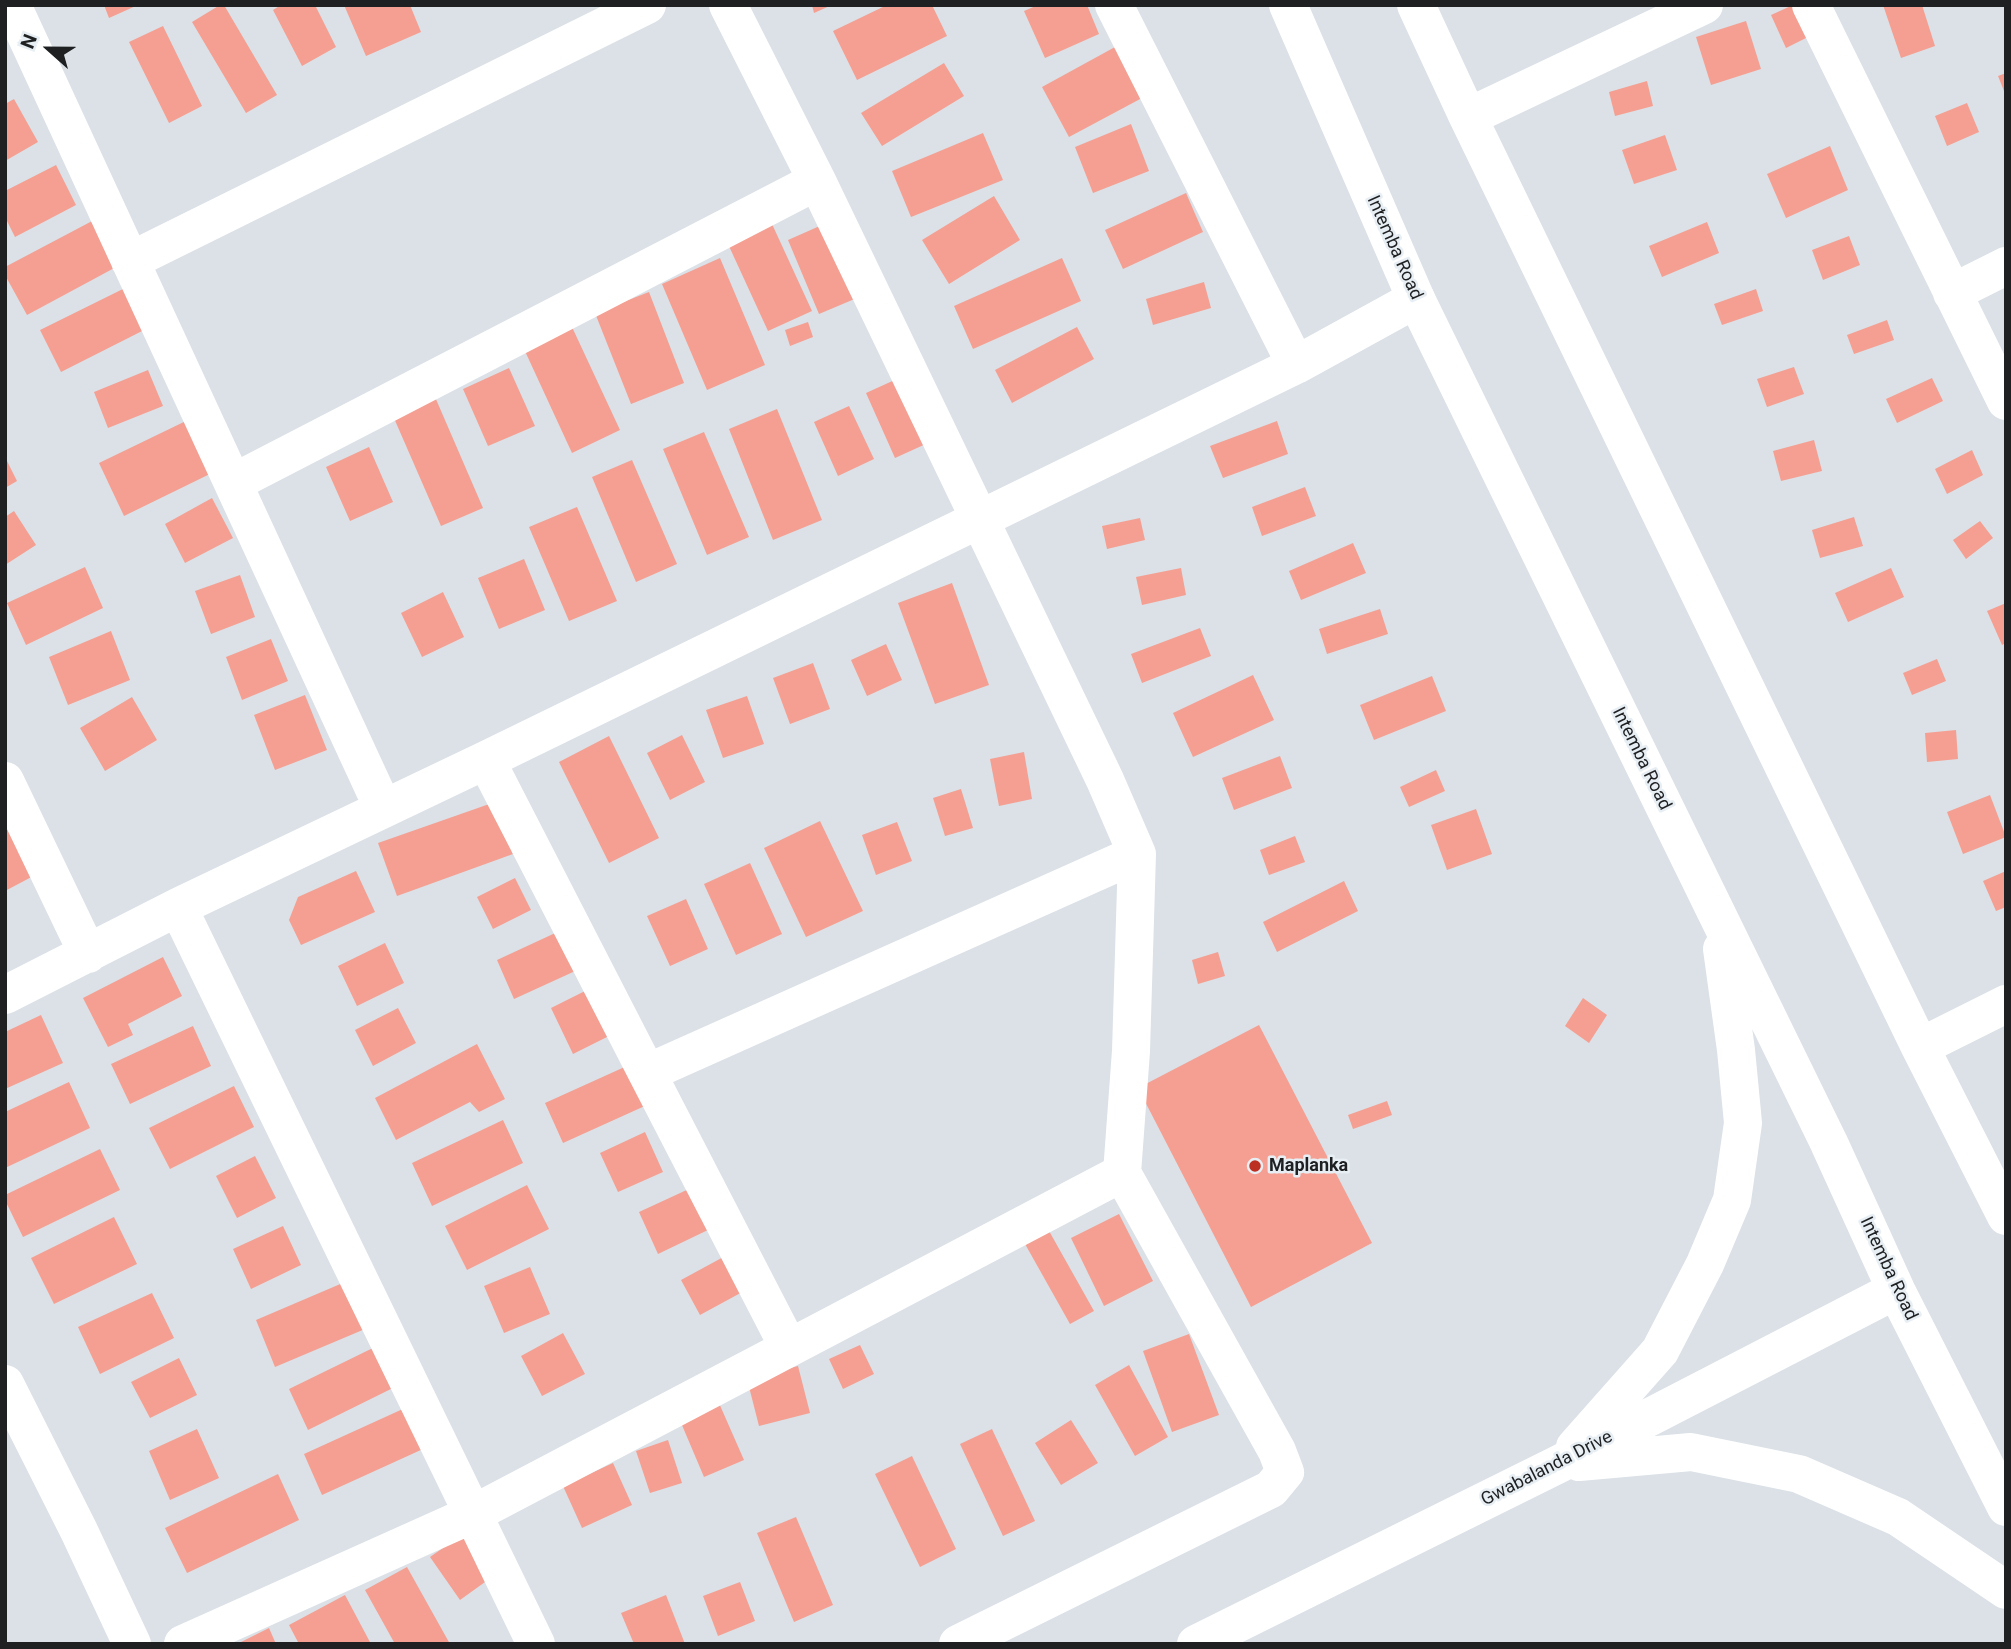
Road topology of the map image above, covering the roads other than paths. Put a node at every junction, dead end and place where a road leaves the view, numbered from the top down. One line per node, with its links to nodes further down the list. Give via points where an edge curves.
1 (12, 5): 11 (street)
2 (647, 5): 11 (street)
3 (728, 5): 10 (street)
4 (1114, 5): 15 (street)
5 (1288, 5): 14 (street, Intemba Road)
6 (1416, 5): 9 (street)
7 (1704, 5): 9 (street)
8 (1811, 5): 13 (street)
9 (1468, 117): 28 (street)
10 (817, 181): 17 (street); 18 (street)
11 (130, 261): 17 (street)
12 (2006, 266): 13 (street)
13 (1952, 293): 16 (street)
14 (1416, 299): 15 (street); 24 (street, Intemba Road)
15 (1296, 365): 18 (street)
16 (2006, 401)
17 (233, 483): 21 (street)
18 (978, 518): 19 (street); 22 (street)
19 (486, 760): 21 (street); 29 (street)
20 (5, 782): 25 (street)
21 (383, 808): 23 (street)
22 (1137, 854): 29 (street); 30 (street)
23 (178, 907): 25 (street); 37 (street)
24 (1717, 914): 32 (street, Intemba Road); 35 (street, via 1742,1123 1732,1200 1660,1351)
25 (88, 954): 26 (street)
26 (5, 995)
27 (2006, 1004): 28 (street)
28 (1920, 1047): 31 (street)
29 (647, 1073): 33 (street)
30 (1122, 1173): 33 (street); 42 (street, via 1285,1472 1270,1489)
31 (2006, 1216)
32 (1896, 1290): 35 (street, Gwabalanda Drive); 36 (street, Intemba Road)
33 (789, 1348): 37 (street)
34 (5, 1384): 39 (street)
35 (1559, 1464): 38 (street, via 1691,1452 1799,1474 1898,1517); 43 (street, Gwabalanda Drive)
36 (2006, 1507)
37 (473, 1514): 40 (street); 41 (street)
38 (2006, 1590)
39 (132, 1644)
40 (183, 1644)
41 (536, 1644)
42 (958, 1644)
43 (1196, 1644)

